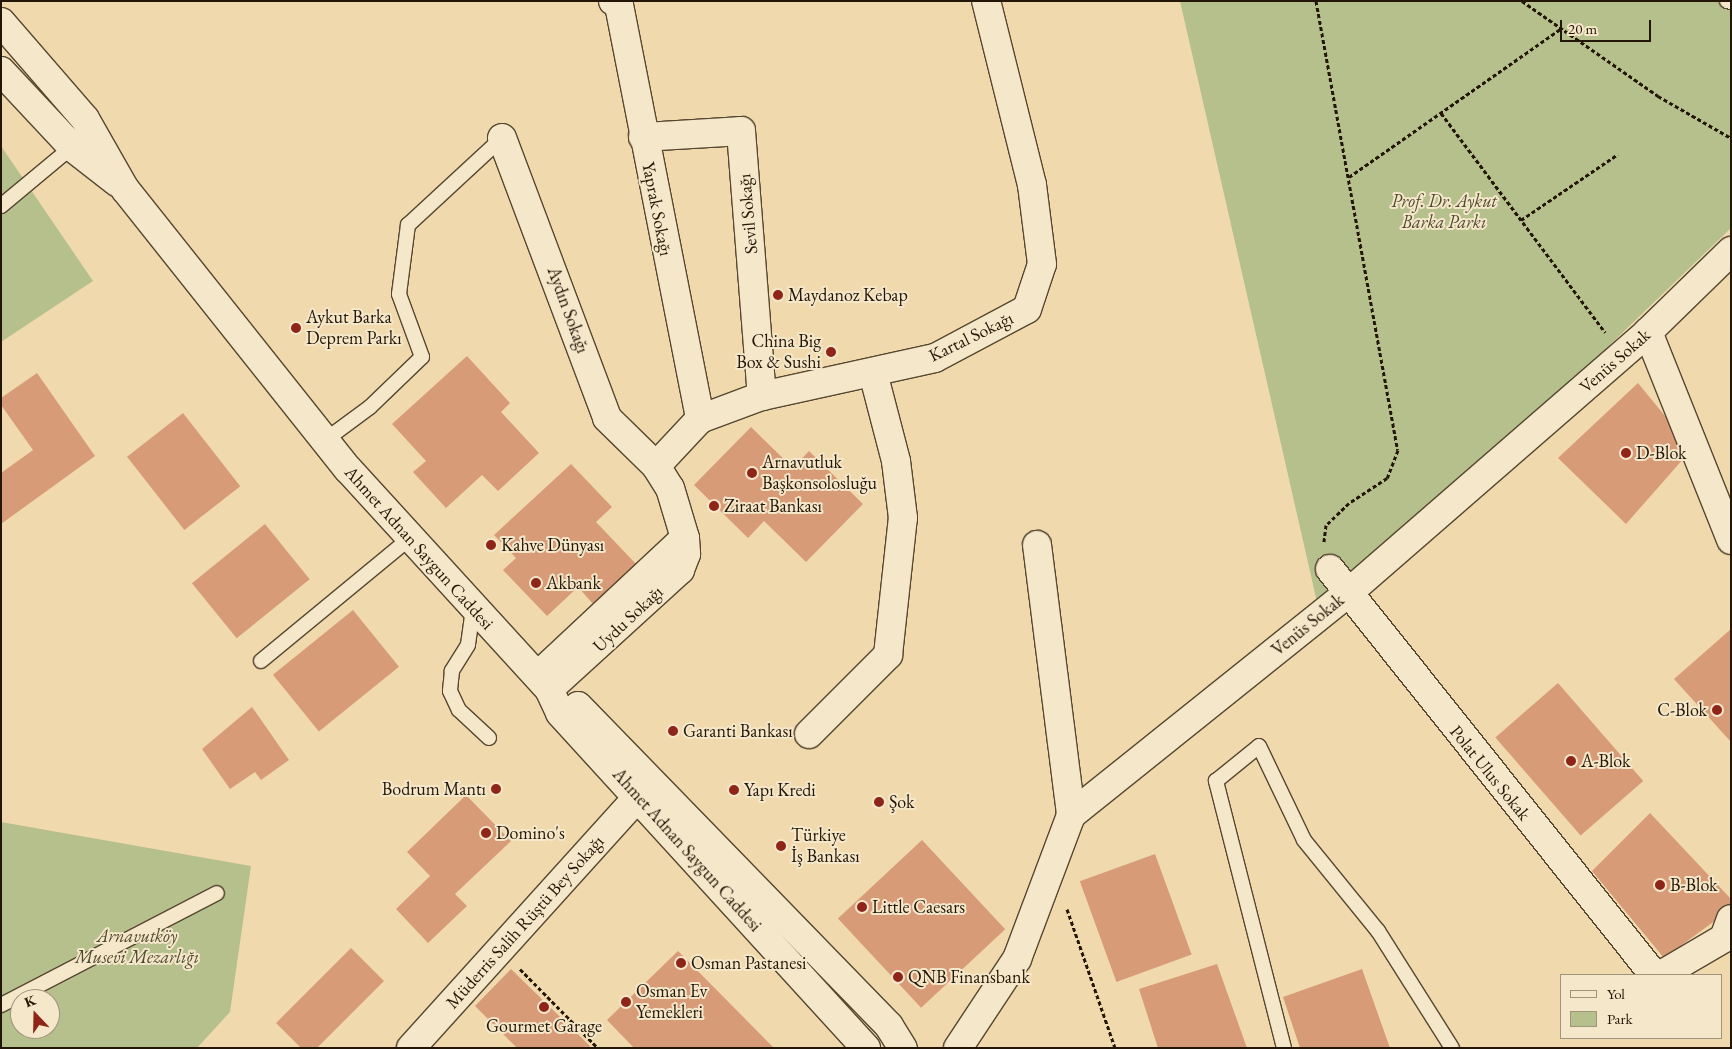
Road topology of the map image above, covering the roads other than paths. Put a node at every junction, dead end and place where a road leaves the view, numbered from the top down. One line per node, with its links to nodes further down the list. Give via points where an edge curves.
1 (613, 1): 7 (street, Yaprak Sokağı, via 619,5)
2 (986, 1): 14 (street, Kartal Sokağı, via 1032,185 1042,264 1027,309 935,358)
3 (1, 22): 10 (street, Ahmet Adnan Saygun Caddesi, via 85,119)
4 (1, 71): 6 (street)
5 (1, 86): 6 (street)
6 (32, 104): 9 (street)
7 (644, 137): 15 (street, Sevil Sokağı, via 741,131); 16 (street, Yaprak Sokağı)
8 (502, 138): 17 (lane, via 408,225 399,294 422,357 370,407); 18 (street, Aydın Sokağı, via 607,418)
9 (72, 147): 10 (street); 11 (lane)
10 (126, 188): 17 (street, Ahmet Adnan Saygun Caddesi)
11 (1, 206)
12 (1731, 252): 13 (street, Venüs Sokak)
13 (1648, 332): 20 (street); 23 (street, Venüs Sokak)
14 (873, 373): 15 (street, Kartal Sokağı); 27 (street, via 896,461 903,518 888,655)
15 (762, 396): 16 (street, Kartal Sokağı)
16 (700, 419): 18 (street, Kartal Sokağı)
17 (324, 441): 19 (street, Ahmet Adnan Saygun Caddesi)
18 (656, 466): 26 (street, Uydu Sokağı, via 670,488 685,538 686,554 680,570)
19 (408, 540): 24 (street, Ahmet Adnan Saygun Caddesi); 25 (lane)
20 (1731, 540)
21 (1037, 545): 30 (street)
22 (1330, 569): 23 (street, Polat Ulus Sokak)
23 (1347, 594): 30 (street, Venüs Sokak); 33 (street, Polat Ulus Sokak)
24 (473, 608): 26 (street, Ahmet Adnan Saygun Caddesi); 28 (lane, via 468,645 452,671 450,691 460,710)
25 (260, 661)
26 (543, 683): 29 (street, Ahmet Adnan Saygun Caddesi, via 560,713)
27 (809, 734)
28 (489, 738)
29 (646, 788): 36 (street, Müderris Salih Rüştü Bey Sokağı); 37 (street, Ahmet Adnan Saygun Caddesi); 38 (street, via 889,1026)
30 (1070, 814): 39 (street, via 1017,959)
31 (217, 893): 35 (lane)
32 (1731, 919): 34 (street, via 1724,938)
33 (1653, 974)
34 (1663, 974)
35 (1, 1005)
36 (411, 1048)
37 (866, 1048)
38 (903, 1048)
39 (958, 1048)
40 (1284, 1048): 41 (lane, via 1216,781 1259,746 1304,840 1378,931)
41 (1452, 1048)

